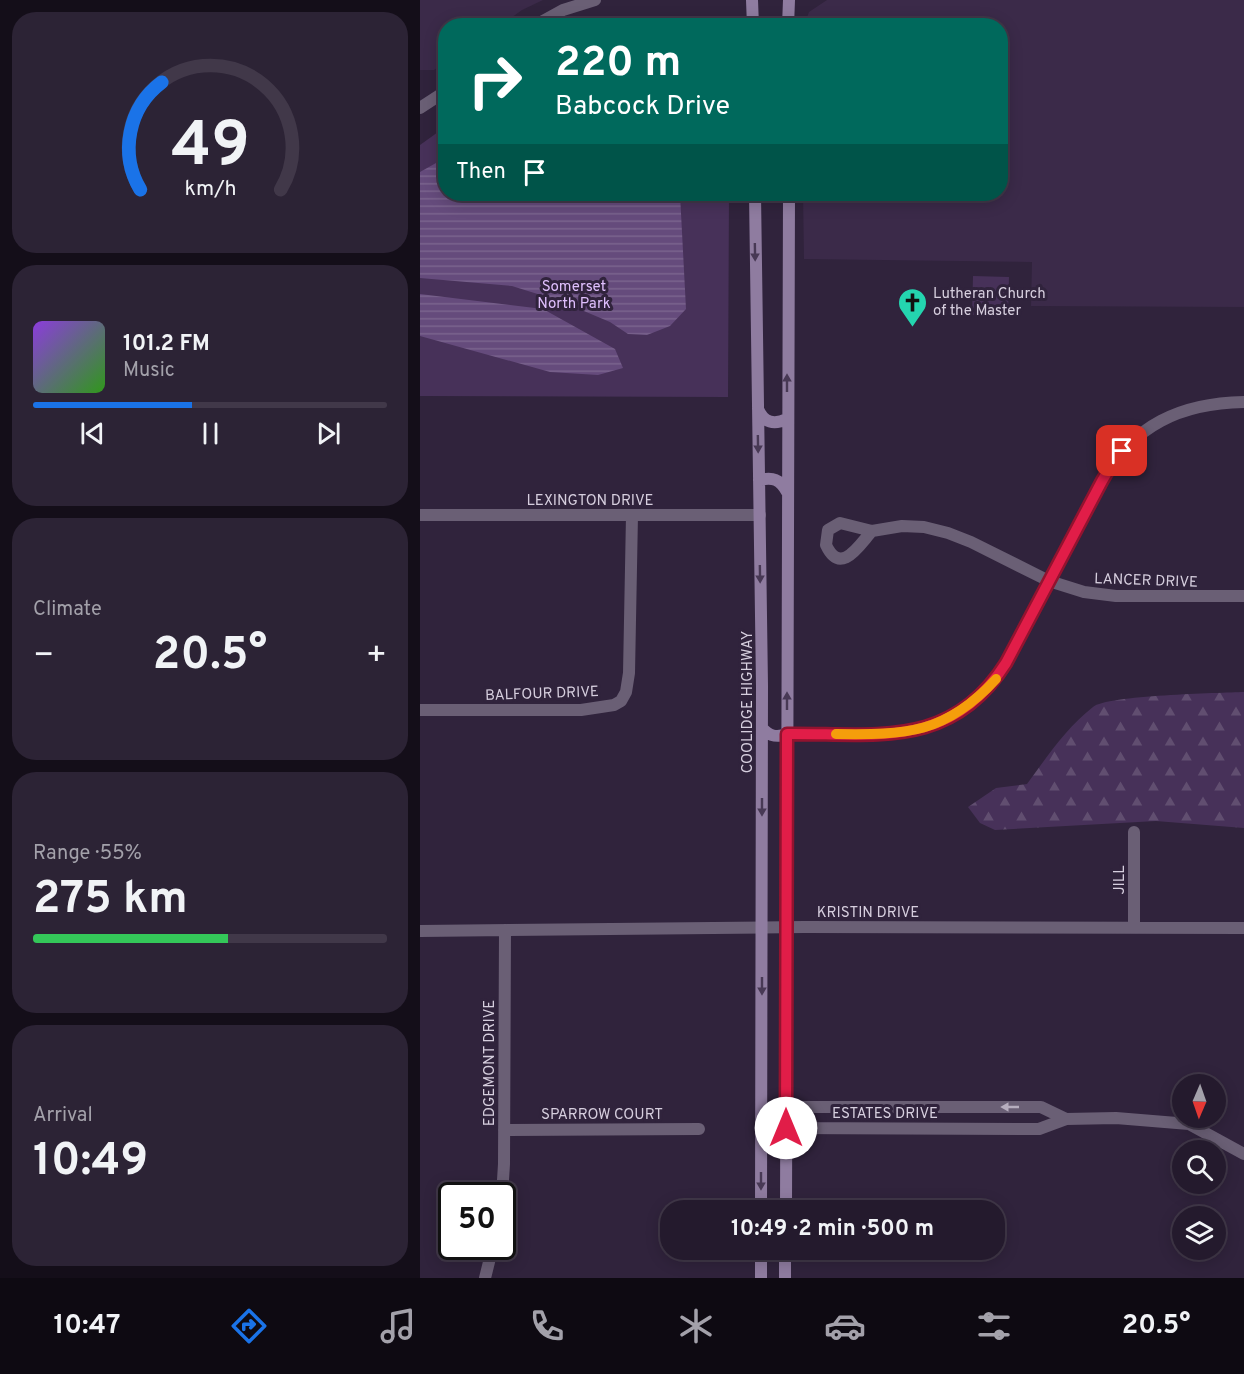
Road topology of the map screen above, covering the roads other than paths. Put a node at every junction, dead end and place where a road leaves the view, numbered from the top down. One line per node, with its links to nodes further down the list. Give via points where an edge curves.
1 (595, 0): 4 (street)
2 (752, 0): 5 (main road)
3 (789, 0): 6 (main road)
4 (548, 18)
5 (753, 18)
6 (788, 18)
7 (438, 96): 8 (street)
8 (420, 108)
9 (755, 201): 12 (main road, COOLIDGE HIGHWAY, one-way to 12)
10 (789, 201): 13 (main road, one-way to 10)
11 (1244, 402): 20 (street, via 1188,409 1162,420 1134,439 1112,464)
12 (758, 408): 13 (main road, via 768,422); 14 (main road, COOLIDGE HIGHWAY, one-way to 14)
13 (787, 419): 15 (main road)
14 (759, 480): 15 (main road, via 776,479); 18 (main road, COOLIDGE HIGHWAY)
15 (787, 492): 24 (main road, one-way to 15)
16 (420, 515): 17 (street, LEXINGTON DRIVE)
17 (632, 515): 18 (street, LEXINGTON DRIVE); 22 (street, BALFOUR DRIVE, via 629,673 621,701 581,710)
18 (760, 515): 23 (main road, COOLIDGE HIGHWAY, one-way to 23)
19 (872, 531): 20 (street, LANCER DRIVE, via 902,526 948,533)
20 (1049, 582): 21 (street, LANCER DRIVE, via 1107,596); 24 (street, via 995,679 960,711 908,732)
21 (1244, 596)
22 (420, 710)
23 (762, 728): 24 (main road, via 771,736); 26 (main road, COOLIDGE HIGHWAY, one-way to 26)
24 (787, 734): 27 (main road)
25 (1134, 832): 28 (street, JILL)
26 (762, 928): 27 (street, KRISTIN DRIVE); 30 (street, KRISTIN DRIVE); 33 (main road, COOLIDGE HIGHWAY, one-way to 33)
27 (786, 928): 28 (street, KRISTIN DRIVE); 32 (main road)
28 (1134, 928): 29 (street, KRISTIN DRIVE)
29 (1244, 928)
30 (505, 930): 31 (street, KRISTIN DRIVE); 37 (street, EDGEMONT DRIVE)
31 (420, 931)
32 (786, 1107): 33 (street, ESTATES DRIVE); 34 (street, ESTATES DRIVE, one-way to 32, via 1041,1107); 35 (main road)
33 (761, 1117): 35 (street, ESTATES DRIVE); 40 (main road, COOLIDGE HIGHWAY, one-way to 40)
34 (1066, 1119): 35 (street, ESTATES DRIVE, via 1039,1129); 38 (street, ESTATES DRIVE, via 1116,1118 1189,1125)
35 (786, 1128): 41 (main road)
36 (699, 1129): 37 (street, SPARROW COURT)
37 (504, 1130): 39 (street, EDGEMONT DRIVE)
38 (1244, 1154)
39 (502, 1182)
40 (761, 1200)
41 (786, 1200)
42 (490, 1260): 45 (street)
43 (761, 1260): 46 (main road)
44 (785, 1260): 47 (main road)
45 (485, 1278)
46 (761, 1278)
47 (785, 1278)

